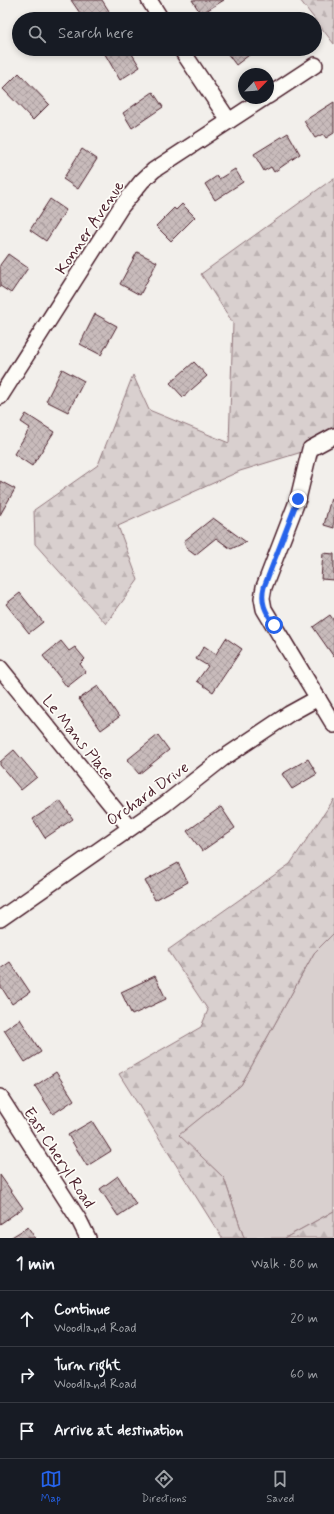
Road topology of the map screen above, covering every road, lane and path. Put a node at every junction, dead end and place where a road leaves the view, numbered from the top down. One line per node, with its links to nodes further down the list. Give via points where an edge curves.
1 (149, 0): 2 (street)
2 (157, 12)
3 (186, 56): 7 (street)
4 (315, 65): 5 (street)
5 (274, 92)
6 (255, 104): 7 (street, Konner Avenue)
7 (229, 121): 8 (street, Konner Avenue, via 154,170 142,181 121,207)
8 (0, 397)
9 (334, 436): 11 (street, via 310,448 298,499 262,598 264,609)
10 (0, 668): 13 (street, Le Mans Place)
11 (318, 698): 12 (street); 13 (street, Orchard Drive, via 228,755)
12 (334, 725)
13 (130, 828): 14 (street, Orchard Drive)
14 (0, 919)
15 (0, 1097): 16 (street, East Cheryl Road)
16 (88, 1238)

